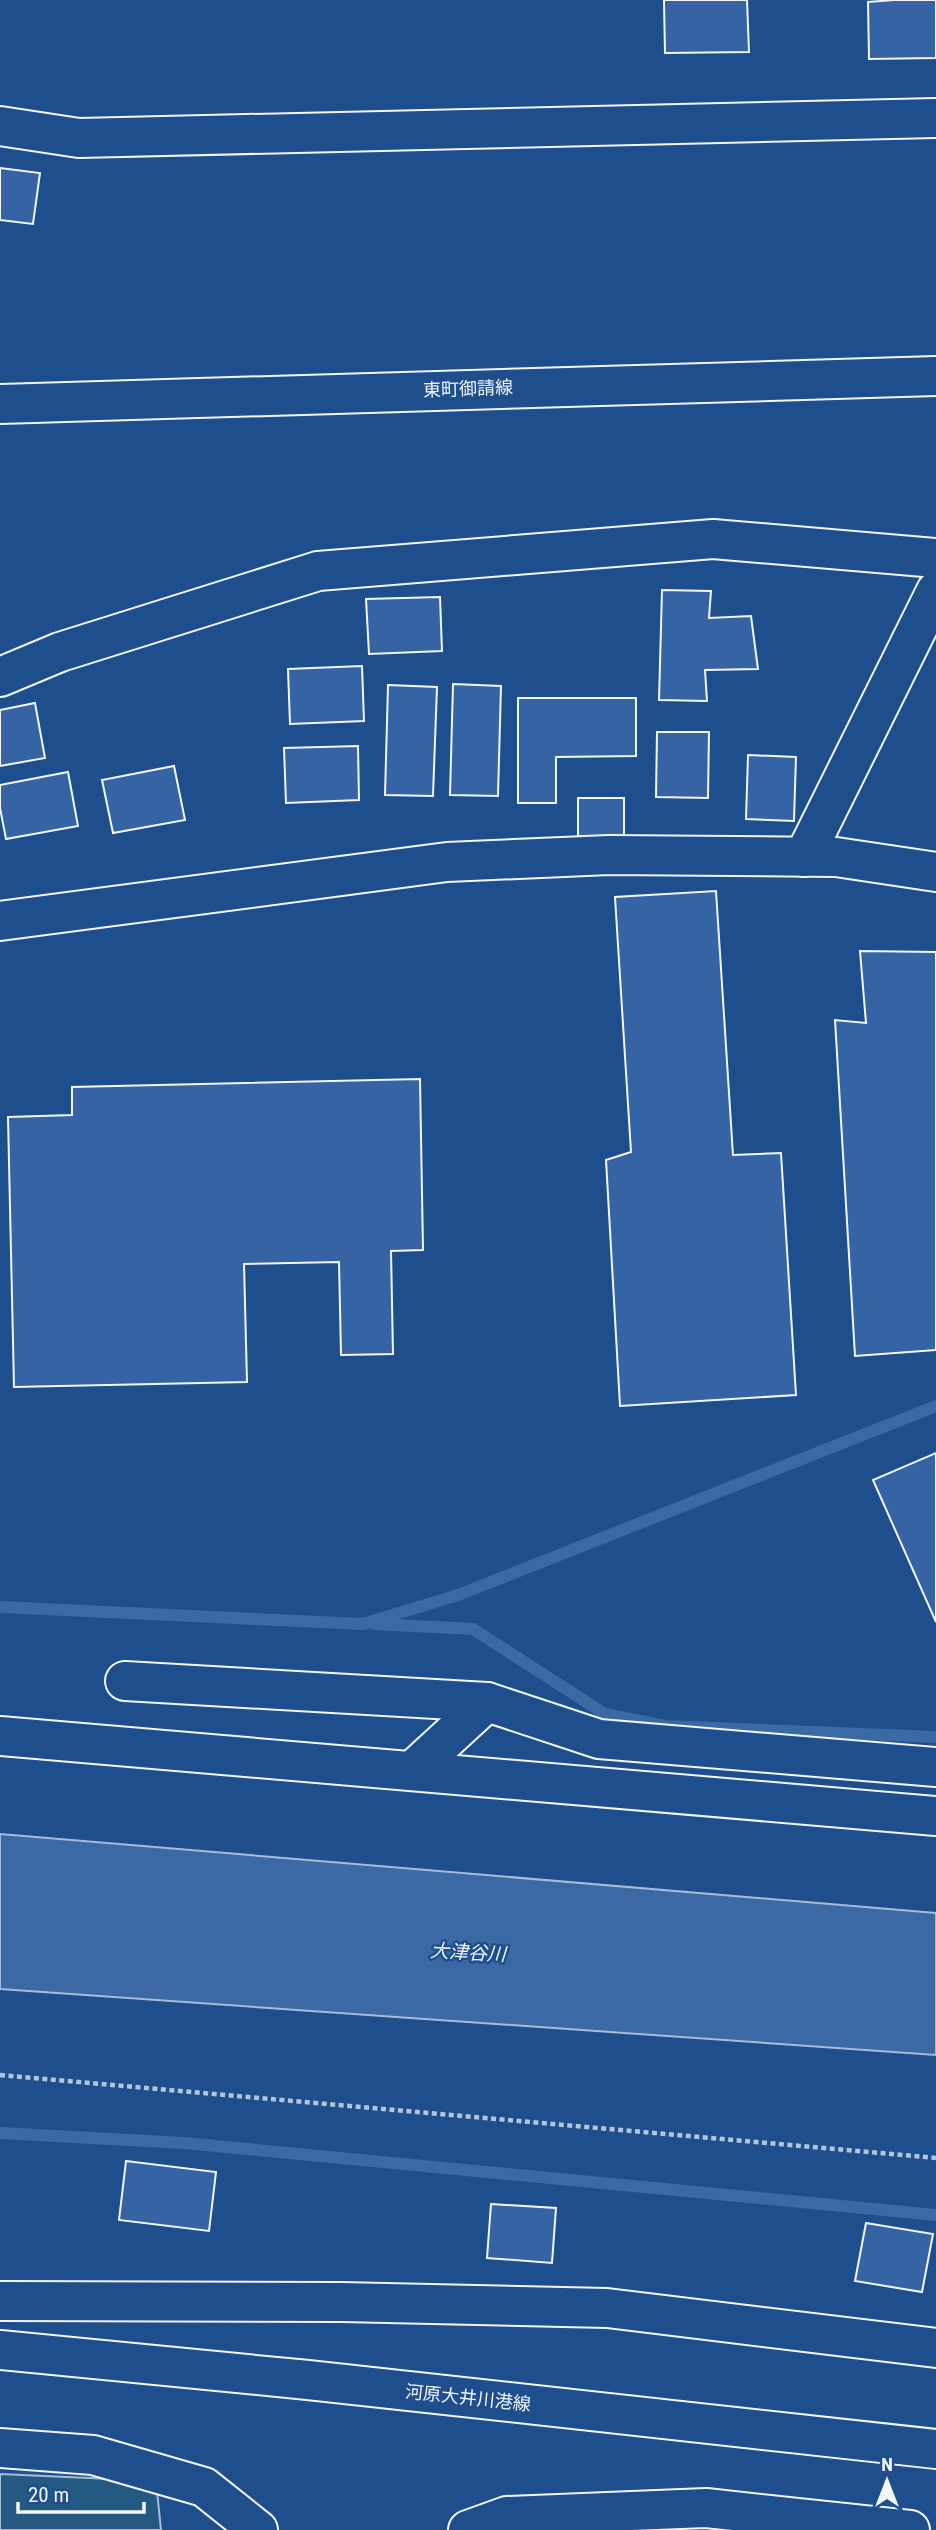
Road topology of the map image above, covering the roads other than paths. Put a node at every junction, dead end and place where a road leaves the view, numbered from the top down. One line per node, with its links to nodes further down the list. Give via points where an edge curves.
1 (936, 118): 2 (street, via 79,138)
2 (0, 126)
3 (936, 376): 4 (street, 東町御請線)
4 (0, 404)
5 (936, 558): 7 (street, via 713,539 317,570 60,652)
6 (936, 591): 8 (street)
7 (0, 677)
8 (804, 857): 9 (street, via 836,857); 10 (street, via 608,855 447,862)
9 (936, 872)
10 (0, 921)
11 (125, 1681): 12 (street)
12 (487, 1702): 14 (street, via 599,1739); 15 (street)
13 (0, 1736): 15 (street)
14 (936, 1767)
15 (412, 1770): 16 (street)
16 (936, 1816)
17 (0, 2301): 18 (street, via 607,2308)
18 (936, 2348)
19 (0, 2350): 21 (street, 河原大井川港線)
20 (0, 2448): 22 (street, via 93,2455 205,2487)
21 (936, 2449)
22 (258, 2530)
23 (468, 2530): 24 (street, via 506,2516 706,2508)
24 (910, 2530)

